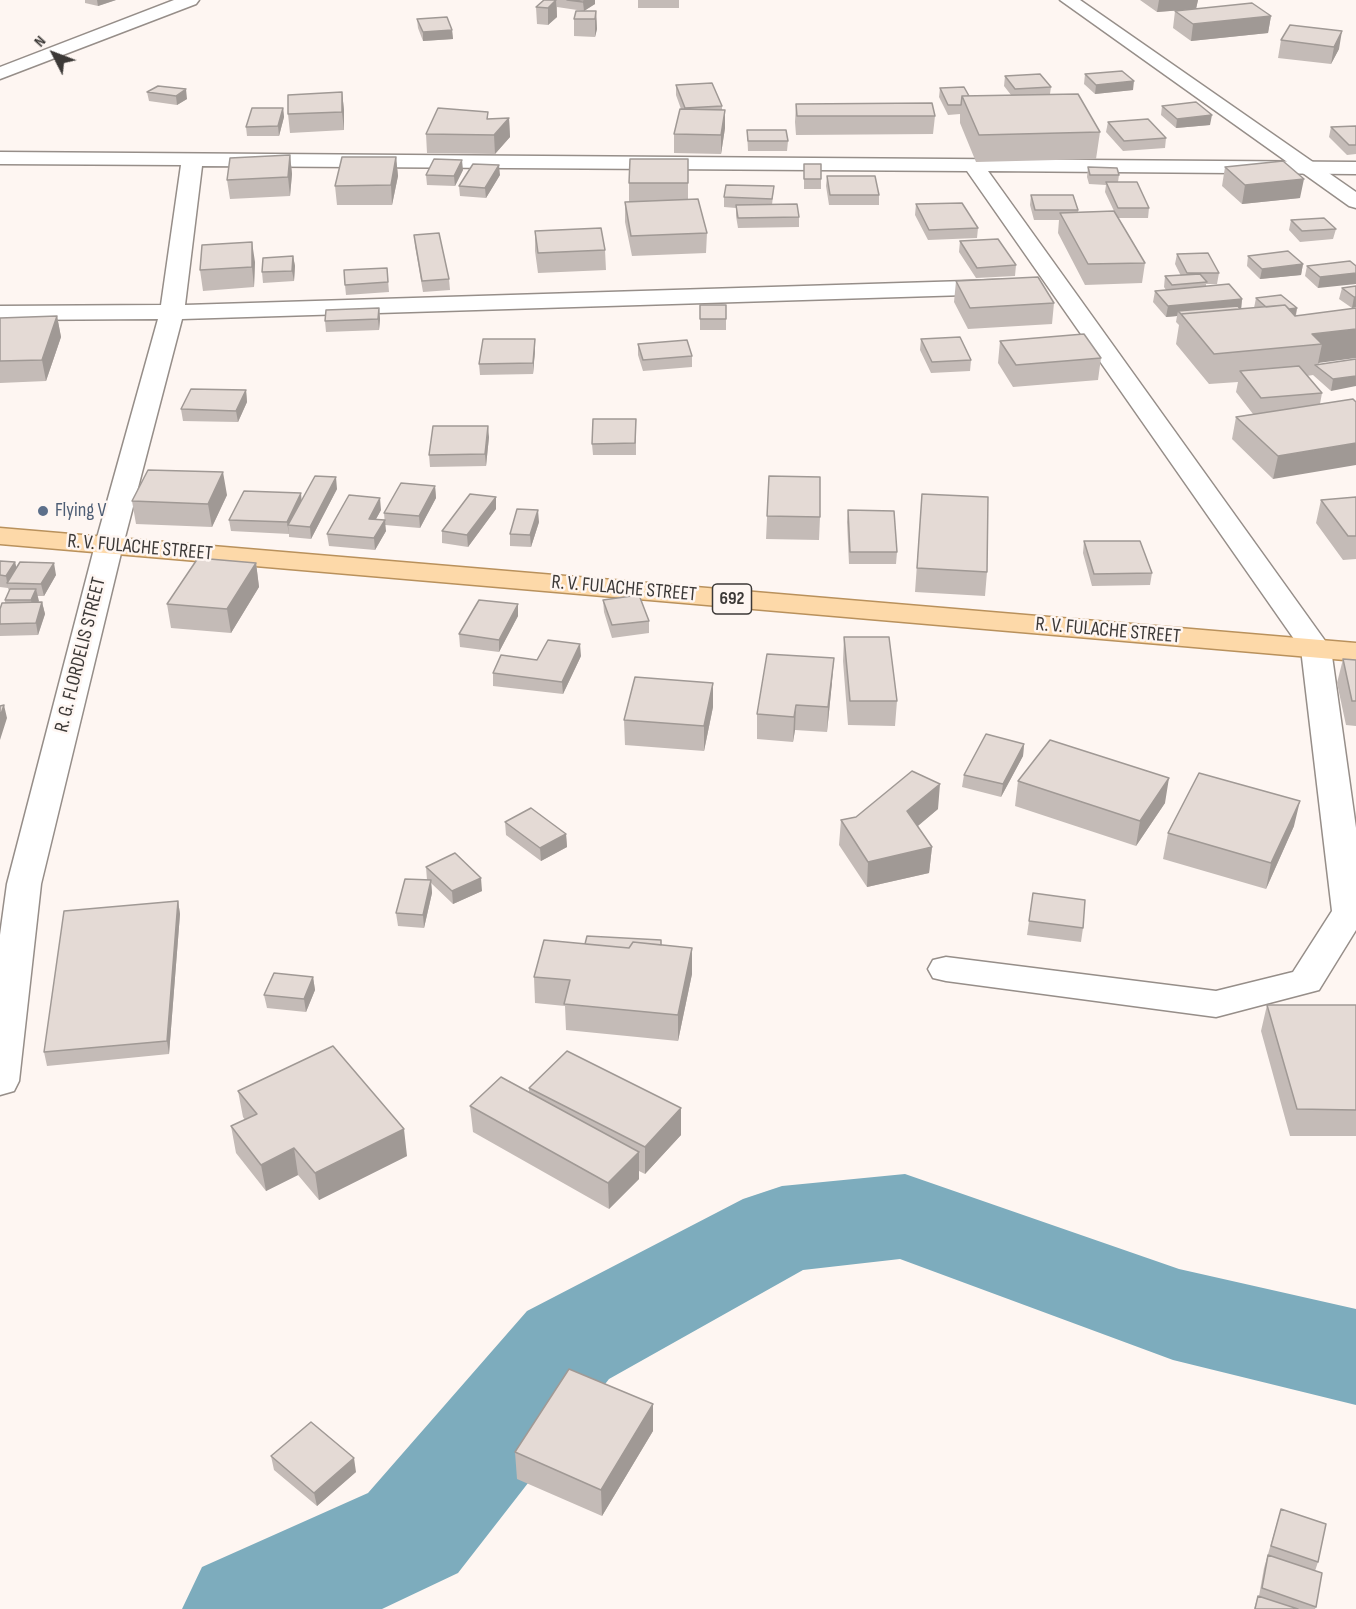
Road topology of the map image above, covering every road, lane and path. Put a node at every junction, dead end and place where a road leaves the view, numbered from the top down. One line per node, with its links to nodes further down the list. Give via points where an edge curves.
1 (190, 0): 3 (street)
2 (1069, 0): 7 (street)
3 (0, 73)
4 (0, 158): 5 (street)
5 (192, 161): 6 (street); 12 (street, R. G. FLORDELIS STREET)
6 (973, 165): 7 (street); 10 (street)
7 (1309, 168): 8 (street); 9 (street)
8 (1356, 168)
9 (1356, 202)
10 (1038, 285): 12 (street); 15 (street)
11 (0, 312): 12 (street)
12 (172, 312): 14 (street, R. G. FLORDELIS STREET)
13 (0, 536): 14 (main road, R. V. FULACHE STREET / 692)
14 (109, 545): 15 (main road, R. V. FULACHE STREET / 692); 18 (street, R. G. FLORDELIS STREET, via 24,884)
15 (1316, 649): 16 (main road, R. V. FULACHE STREET / 692); 17 (street, via 1350,911 1306,981 1216,1004)
16 (1356, 652)
17 (946, 969)
18 (0, 1081)

